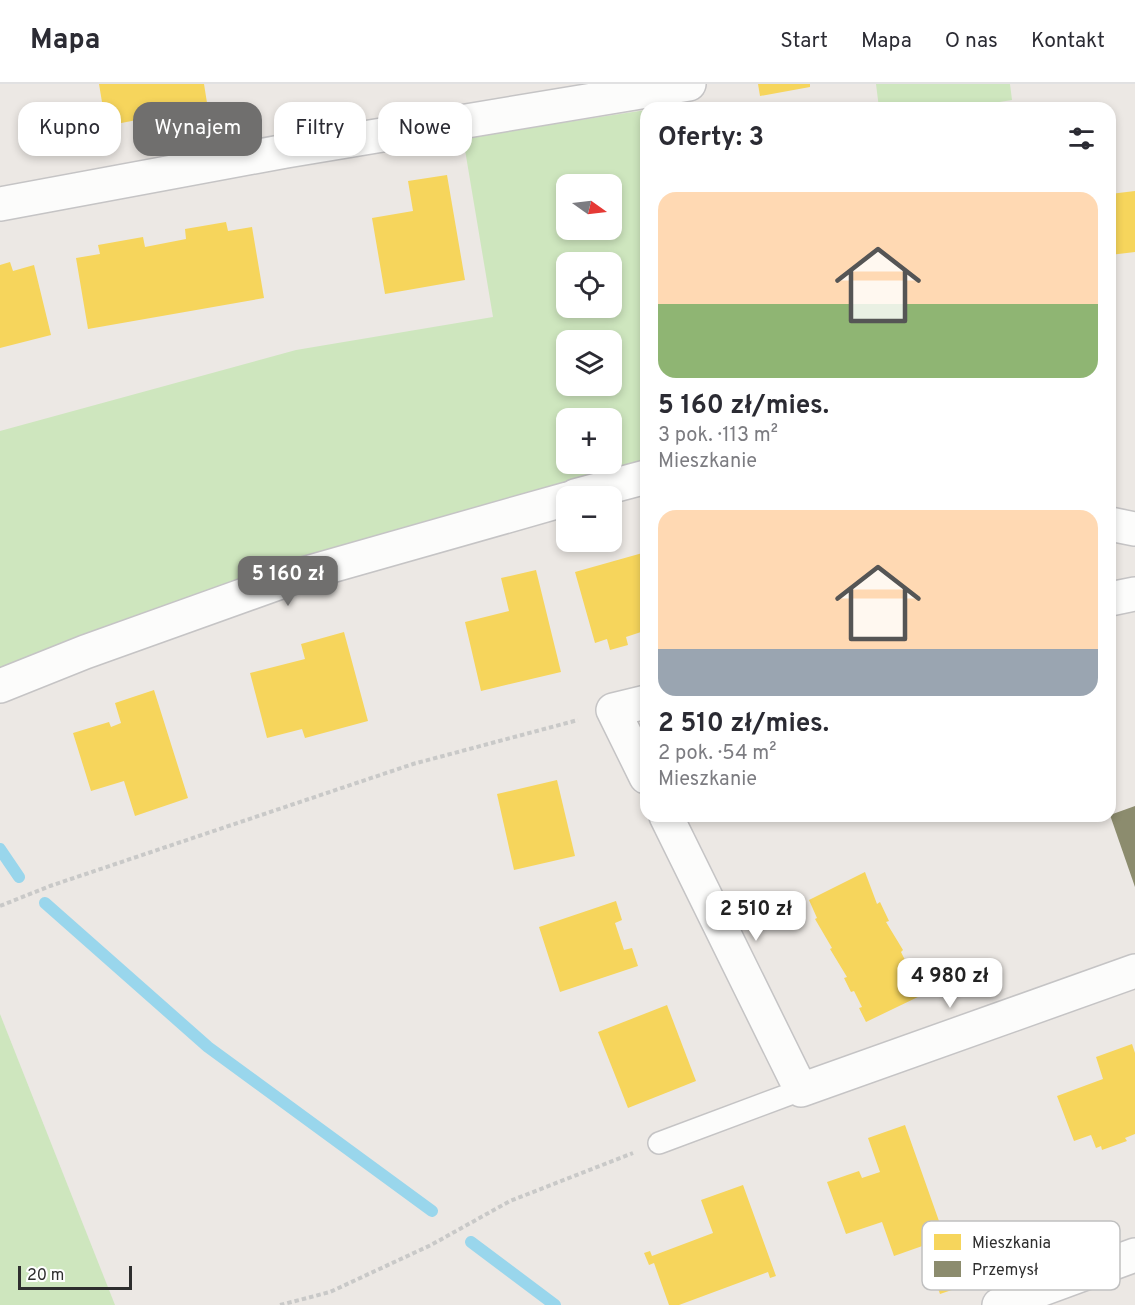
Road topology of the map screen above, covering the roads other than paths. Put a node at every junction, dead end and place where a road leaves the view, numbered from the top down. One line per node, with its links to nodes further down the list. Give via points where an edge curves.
1 (690, 84): 2 (street); 3 (street, via 286,151)
2 (696, 102)
3 (0, 204)
4 (640, 479): 5 (street)
5 (612, 486)
6 (556, 502): 11 (street, via 303,574)
7 (1116, 525): 8 (street)
8 (1135, 529)
9 (1135, 594): 10 (street)
10 (1116, 598)
11 (0, 686)
12 (640, 704): 13 (street, via 614,710)
13 (640, 764)
14 (669, 822): 16 (street)
15 (1135, 971): 16 (street)
16 (801, 1090): 17 (lane)
17 (659, 1143)
18 (1135, 1255): 19 (street)
19 (1120, 1261)
20 (1040, 1290): 21 (street)
21 (999, 1305)

